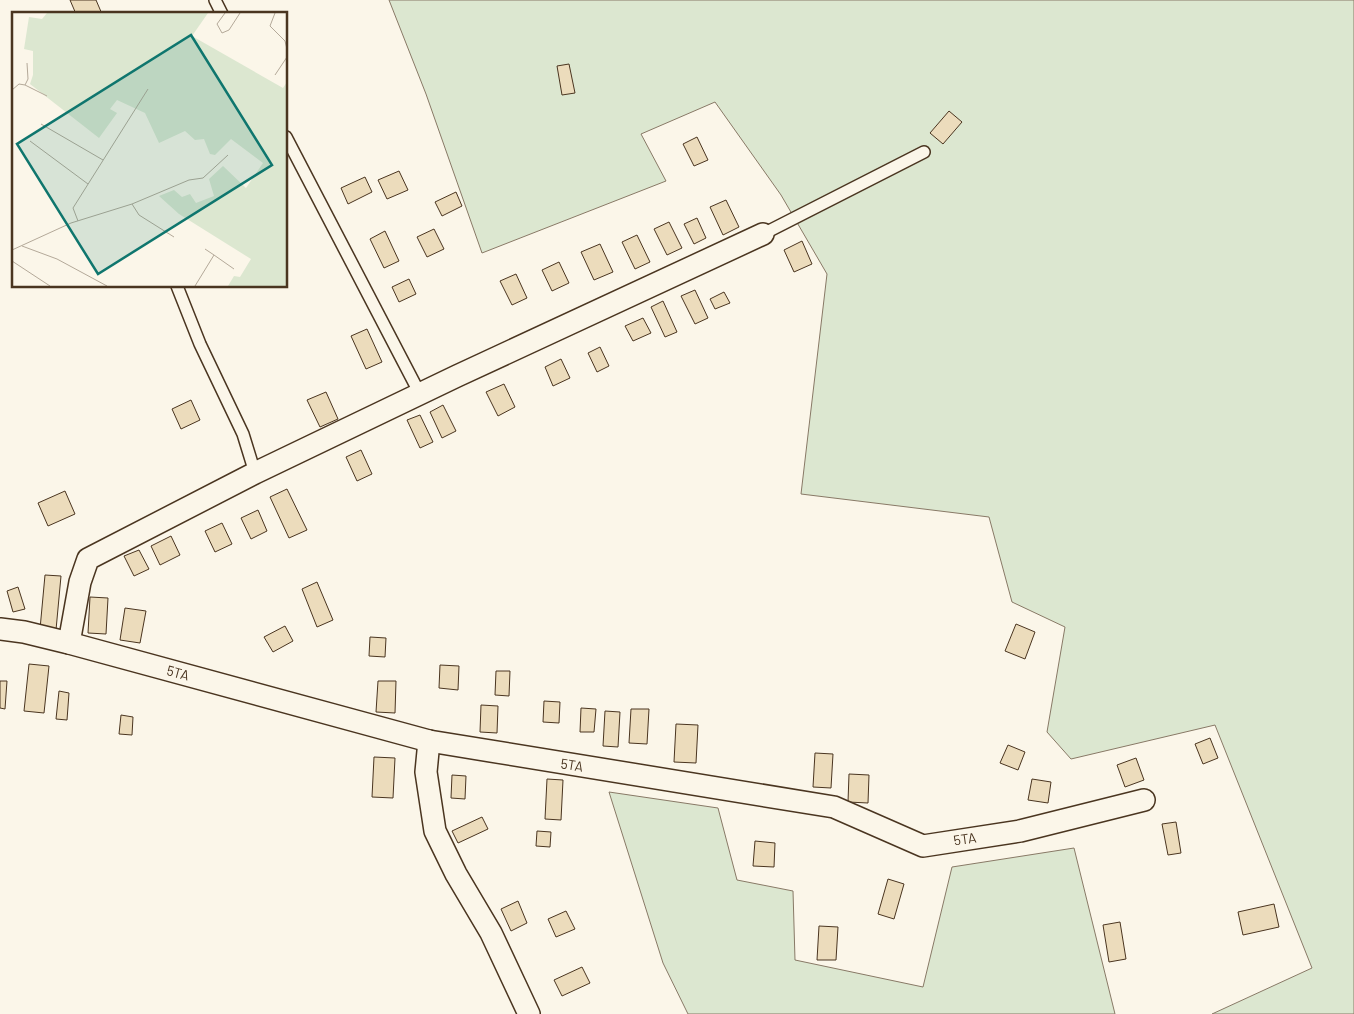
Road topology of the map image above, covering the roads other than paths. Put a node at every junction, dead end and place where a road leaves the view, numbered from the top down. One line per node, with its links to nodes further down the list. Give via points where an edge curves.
1 (215, 0): 2 (lane)
2 (221, 12)
3 (288, 141): 7 (lane)
4 (924, 152): 5 (lane)
5 (763, 234): 7 (street)
6 (178, 288): 8 (lane, via 200,344 243,434)
7 (420, 394): 8 (street)
8 (254, 473): 10 (street, via 88,559 80,582)
9 (0, 630): 10 (street, 5TA)
10 (69, 643): 11 (street, 5TA)
11 (429, 741): 12 (street, 5TA, via 834,807 923,846 1020,831); 13 (street, via 426,772 435,831 456,874 492,933)
12 (1144, 800)
13 (529, 1014)

